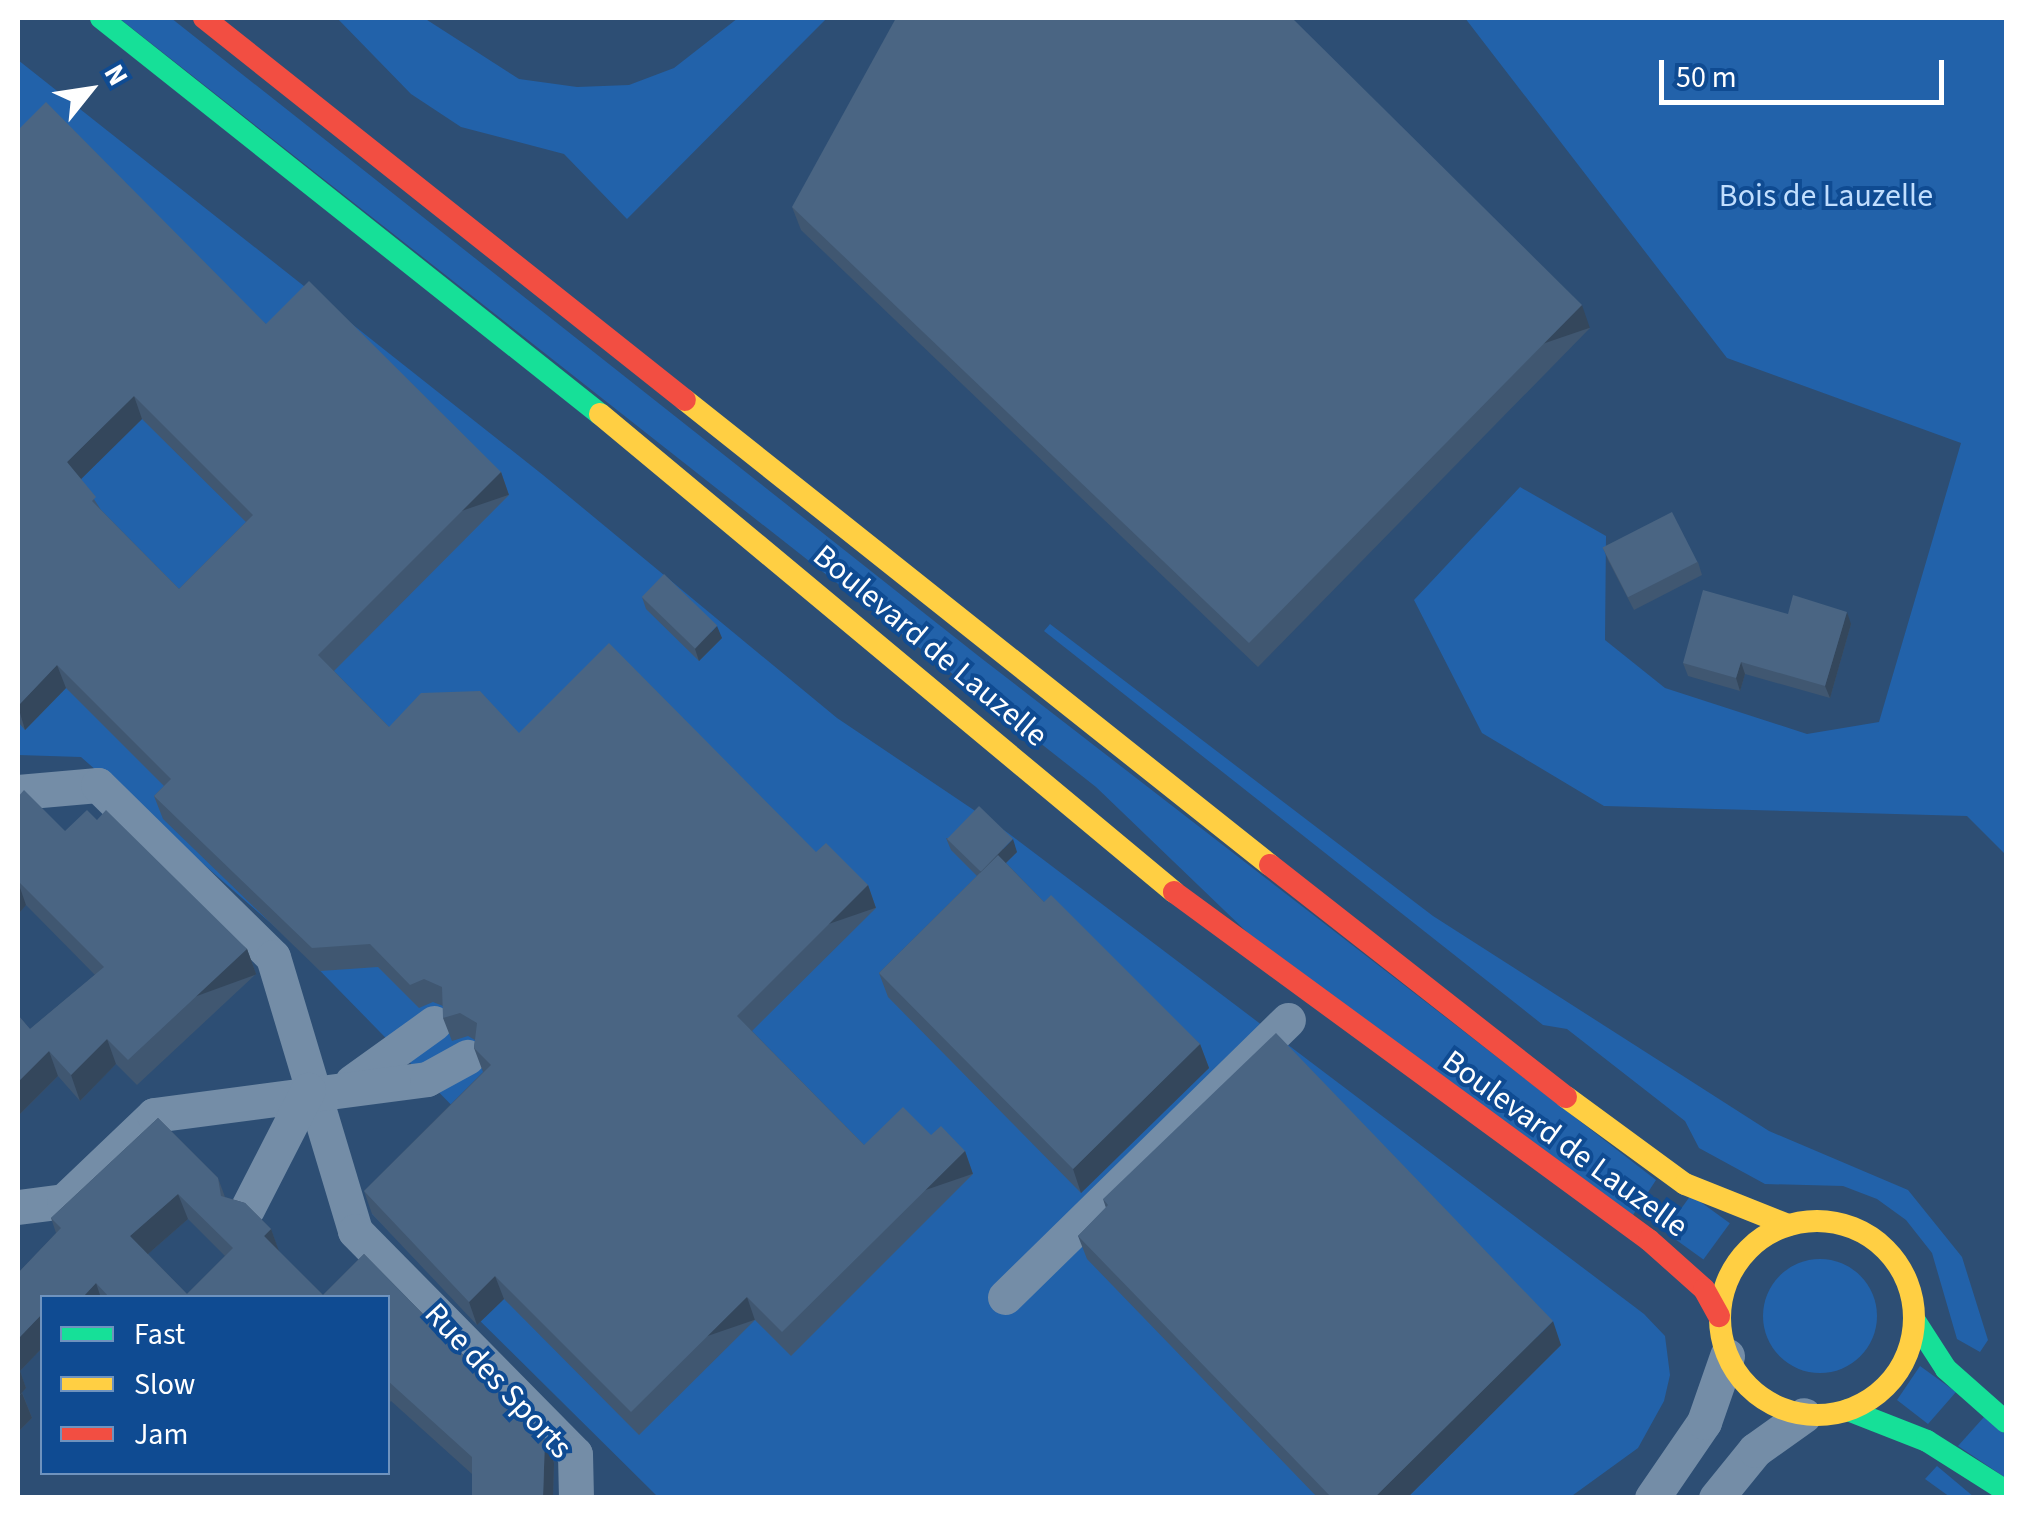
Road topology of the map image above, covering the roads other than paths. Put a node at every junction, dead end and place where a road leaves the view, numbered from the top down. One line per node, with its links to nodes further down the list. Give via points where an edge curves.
1 (102, 18): 13 (main road, Boulevard de Lauzelle, via 504,334 1207,919 1649,1240 1704,1288)
2 (204, 18): 11 (main road, Boulevard de Lauzelle, via 1516,1061 1685,1184)
3 (18, 792): 8 (street, via 98,785 273,958)
4 (1288, 1020): 12 (street)
5 (434, 1024): 7 (street)
6 (468, 1057): 7 (street, via 426,1079)
7 (347, 1086): 8 (street)
8 (308, 1090): 9 (street, via 154,1116 64,1201); 10 (street); 20 (street, Rue des Sports, via 355,1231 575,1454)
9 (18, 1208)
10 (247, 1209)
11 (1788, 1225): 13 (main road, via 1753,1244 1729,1276); 14 (main road, via 1819,1221 1876,1240 1897,1263)
12 (1005, 1297)
13 (1719, 1316): 15 (main road)
14 (1915, 1321): 16 (main road, via 1895,1376); 18 (main road, via 1946,1368)
15 (1727, 1356): 17 (main road, via 1746,1384 1772,1404); 21 (street, via 1704,1422)
16 (1848, 1410): 17 (main road); 19 (main road, via 1888,1421)
17 (1804, 1415): 22 (street, via 1755,1450)
18 (2006, 1422)
19 (2006, 1491)
20 (576, 1498)
21 (1652, 1498)
22 (1716, 1498)

